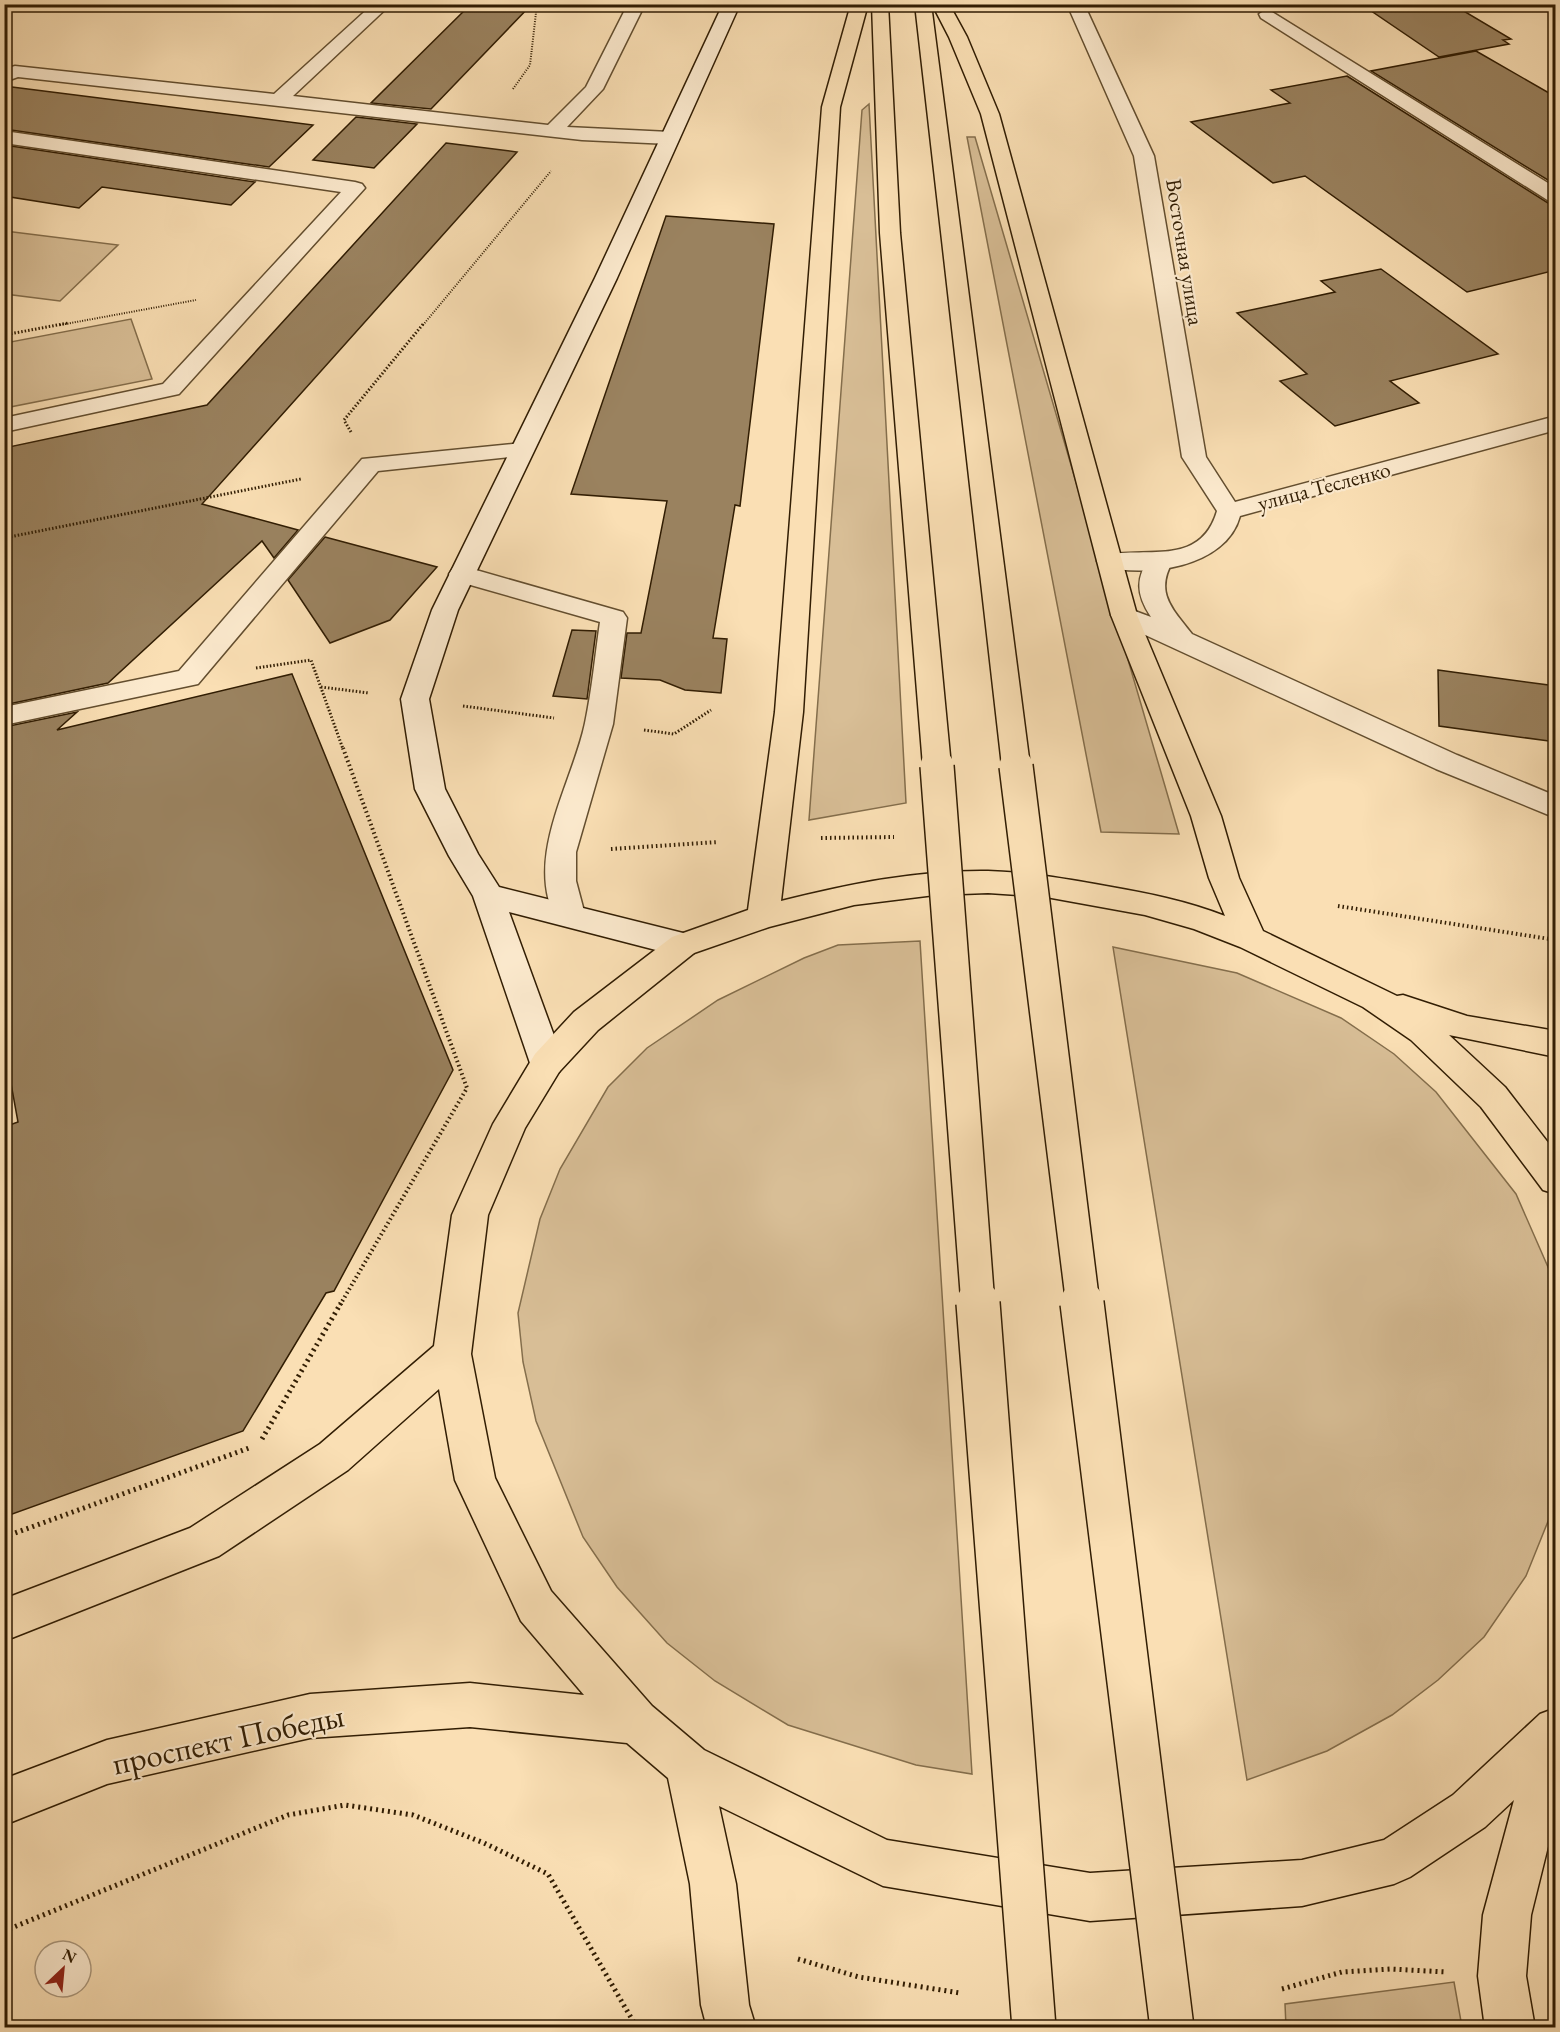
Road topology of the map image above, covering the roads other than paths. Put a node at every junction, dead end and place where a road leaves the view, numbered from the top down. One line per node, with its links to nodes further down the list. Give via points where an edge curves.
1 (383, 4): 11 (street)
2 (637, 4): 12 (street, via 594,89)
3 (732, 4): 14 (street)
4 (860, 4): 29 (main road, via 831,107 789,712)
5 (880, 4): 44 (main road, bridge, via 890,233 937,766)
6 (923, 4): 45 (main road, bridge)
7 (940, 4): 20 (main road, via 990,114)
8 (1075, 4): 19 (street, Восточная улица, via 1144,156 1194,458)
9 (1267, 14): 15 (street)
10 (4, 77): 11 (street, via 15,70)
11 (279, 100): 12 (street)
12 (553, 130): 14 (street)
13 (4, 137): 17 (street, via 355,188 171,388)
14 (670, 138): 18 (street)
15 (1556, 197)
16 (1556, 423): 19 (street, улица Тесленко)
17 (4, 425)
18 (522, 450): 22 (street); 25 (street, via 371,464 188,678)
19 (1229, 511): 21 (street, улица Тесленко, via 1222,533 1196,553)
20 (1110, 561): 21 (street, улица Тесленко); 23 (main road)
21 (1160, 561): 24 (street, via 1149,582 1150,592)
22 (462, 574): 27 (street, via 445,610 415,699 430,789); 28 (street, via 614,618 599,724 561,852 561,881)
23 (1124, 615): 24 (street); 30 (main road)
24 (1181, 638): 26 (street, via 1477,777)
25 (4, 716)
26 (1556, 808)
27 (488, 894): 28 (street); 34 (street)
28 (569, 915): 31 (street)
29 (763, 917): 30 (main road, via 854,894 988,882 1046,886 1145,904); 31 (main road)
30 (1251, 939): 32 (main road)
31 (683, 945): 34 (main road, via 586,1021)
32 (1375, 998): 33 (main road, via 1466,1028); 35 (main road, via 1423,1031 1493,1097)
33 (1556, 1044)
34 (547, 1062): 36 (main road, via 510,1124 470,1215)
35 (1556, 1180)
36 (452, 1354): 37 (main road, via 334,1457 204,1542); 38 (main road, via 475,1480 536,1606)
37 (4, 1620)
38 (636, 1722): 41 (main road); 42 (main road, проспект Победы, via 470,1705 310,1716 107,1762)
39 (1556, 1730): 41 (main road, via 1469,1811 1394,1861 1302,1883 1090,1897 883,1863)
40 (1556, 1741): 46 (main road, via 1507,1915 1502,1976)
41 (688, 1766): 43 (main road, via 713,1884 725,2005)
42 (4, 1802)
43 (732, 2028)
44 (1034, 2028)
45 (1172, 2028)
46 (1510, 2028)

